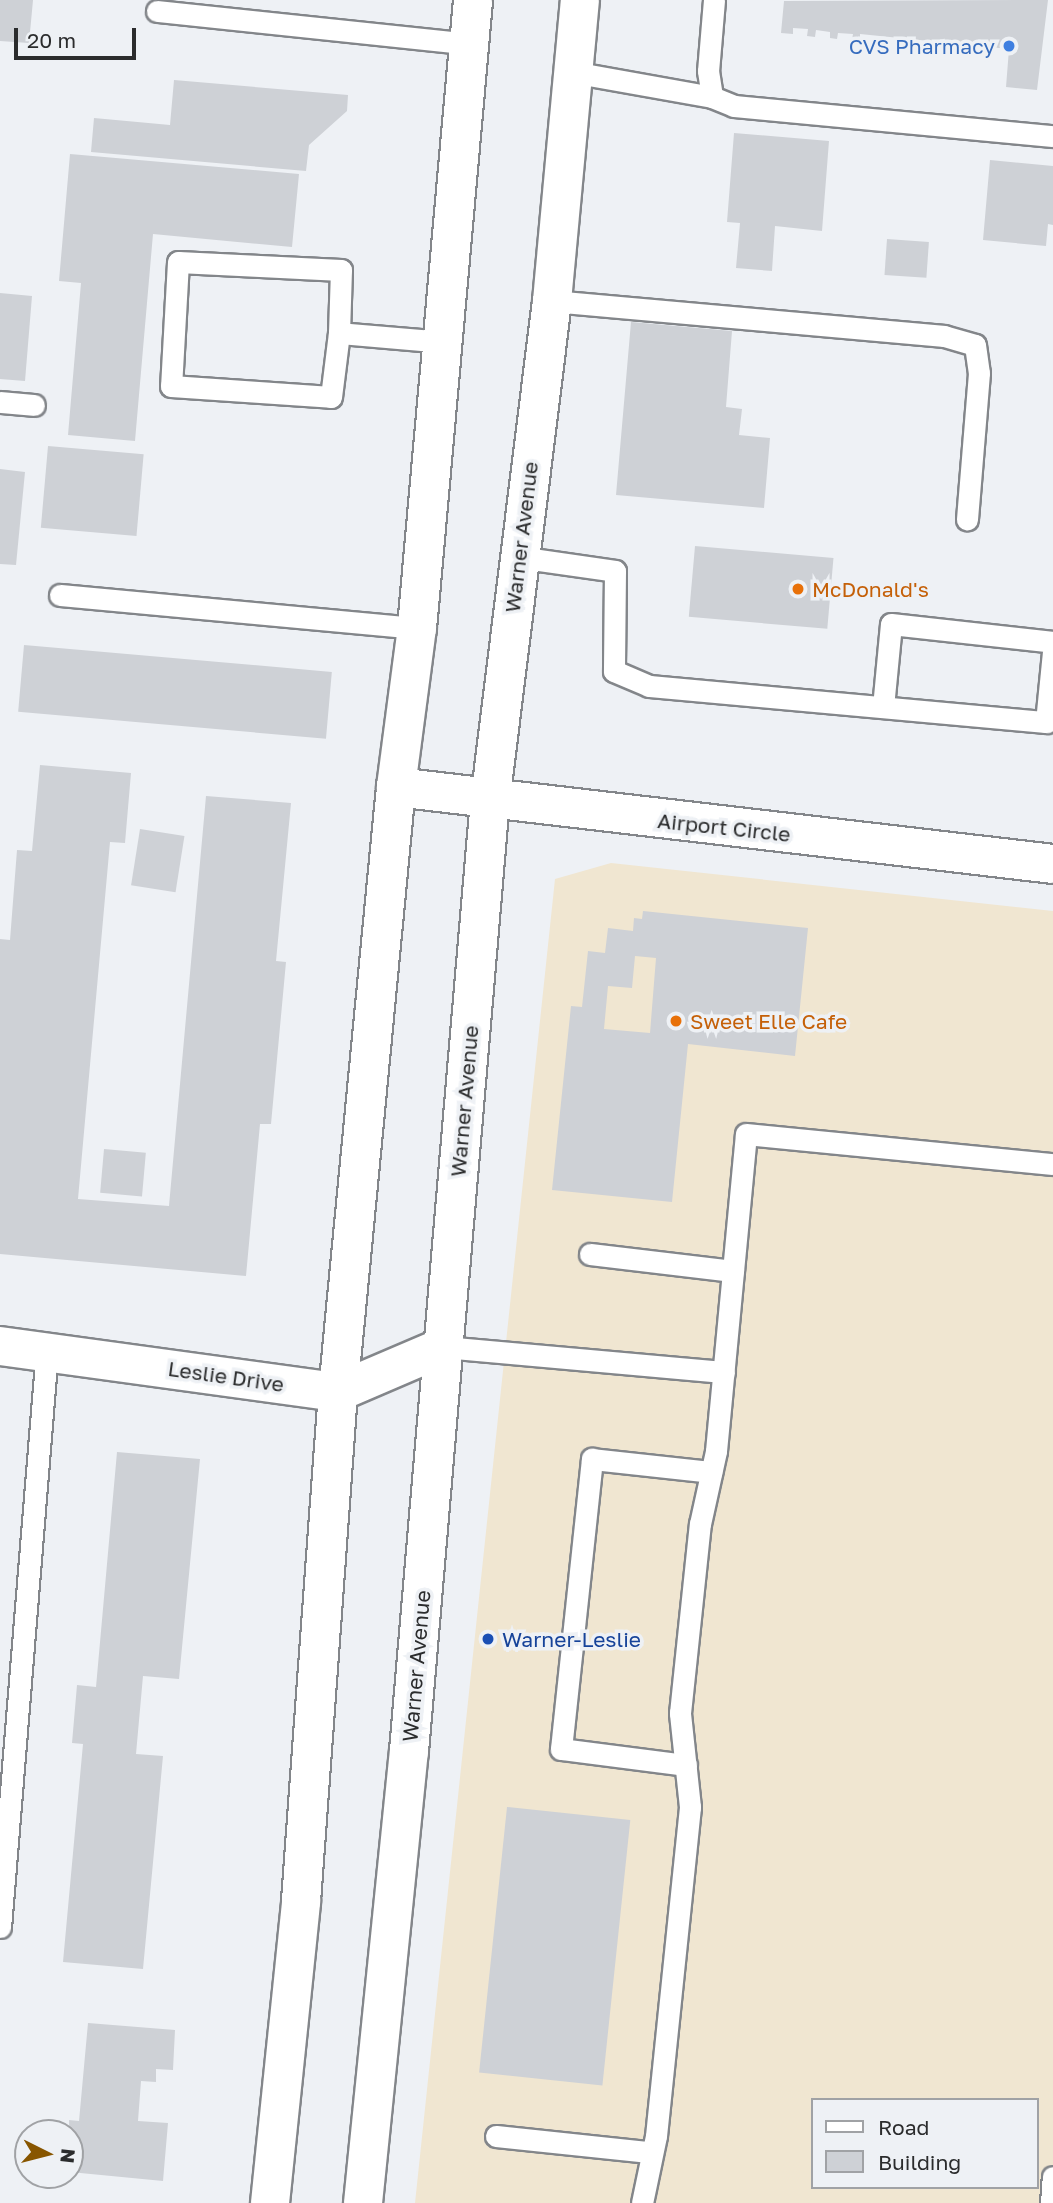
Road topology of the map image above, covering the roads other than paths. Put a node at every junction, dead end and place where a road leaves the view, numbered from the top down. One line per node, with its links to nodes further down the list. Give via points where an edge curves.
1 (473, 0): 5 (main road)
2 (580, 0): 6 (main road, Warner Avenue)
3 (714, 0): 7 (lane, via 708,71)
4 (157, 11): 5 (lane)
5 (469, 44): 11 (main road)
6 (572, 72): 7 (lane); 9 (main road, Warner Avenue)
7 (712, 97): 8 (lane, via 734,106)
8 (1053, 136)
9 (552, 302): 14 (lane, via 944,336 975,345 979,373); 15 (main road, Warner Avenue)
10 (339, 333): 10 (lane, via 331,397 171,386 178,262 341,270); 11 (lane)
11 (443, 342): 17 (main road)
12 (0, 402): 13 (lane)
13 (34, 405)
14 (967, 520)
15 (518, 557): 20 (lane, via 615,571 614,671 649,686); 22 (main road, Warner Avenue)
16 (60, 595): 17 (lane)
17 (417, 628): 21 (main road)
18 (1053, 642): 20 (lane, via 891,624)
19 (1053, 652): 20 (lane, via 1046,722)
20 (883, 707)
21 (396, 787): 22 (main road, Airport Circle); 31 (main road)
22 (490, 801): 23 (main road, Airport Circle); 28 (main road, Warner Avenue)
23 (1053, 864)
24 (1053, 1164): 26 (lane, via 746,1133)
25 (590, 1254): 26 (lane)
26 (733, 1271): 30 (lane)
27 (0, 1346): 29 (main road, Leslie Drive)
28 (443, 1347): 30 (lane); 31 (main road); 40 (main road, Warner Avenue, via 409,1751)
29 (47, 1351): 31 (main road, Leslie Drive); 34 (lane)
30 (724, 1372): 32 (lane)
31 (338, 1392): 39 (main road, via 301,1901)
32 (711, 1472): 33 (lane, via 700,1524 680,1713); 33 (lane, via 592,1459 561,1749)
33 (686, 1765): 37 (lane, via 690,1807 656,2136)
34 (4, 1815): 35 (lane)
35 (0, 1927)
36 (496, 2136): 37 (lane)
37 (649, 2152): 41 (lane)
38 (1053, 2177): 42 (lane)
39 (270, 2203)
40 (363, 2203)
41 (642, 2203)
42 (1051, 2203)

